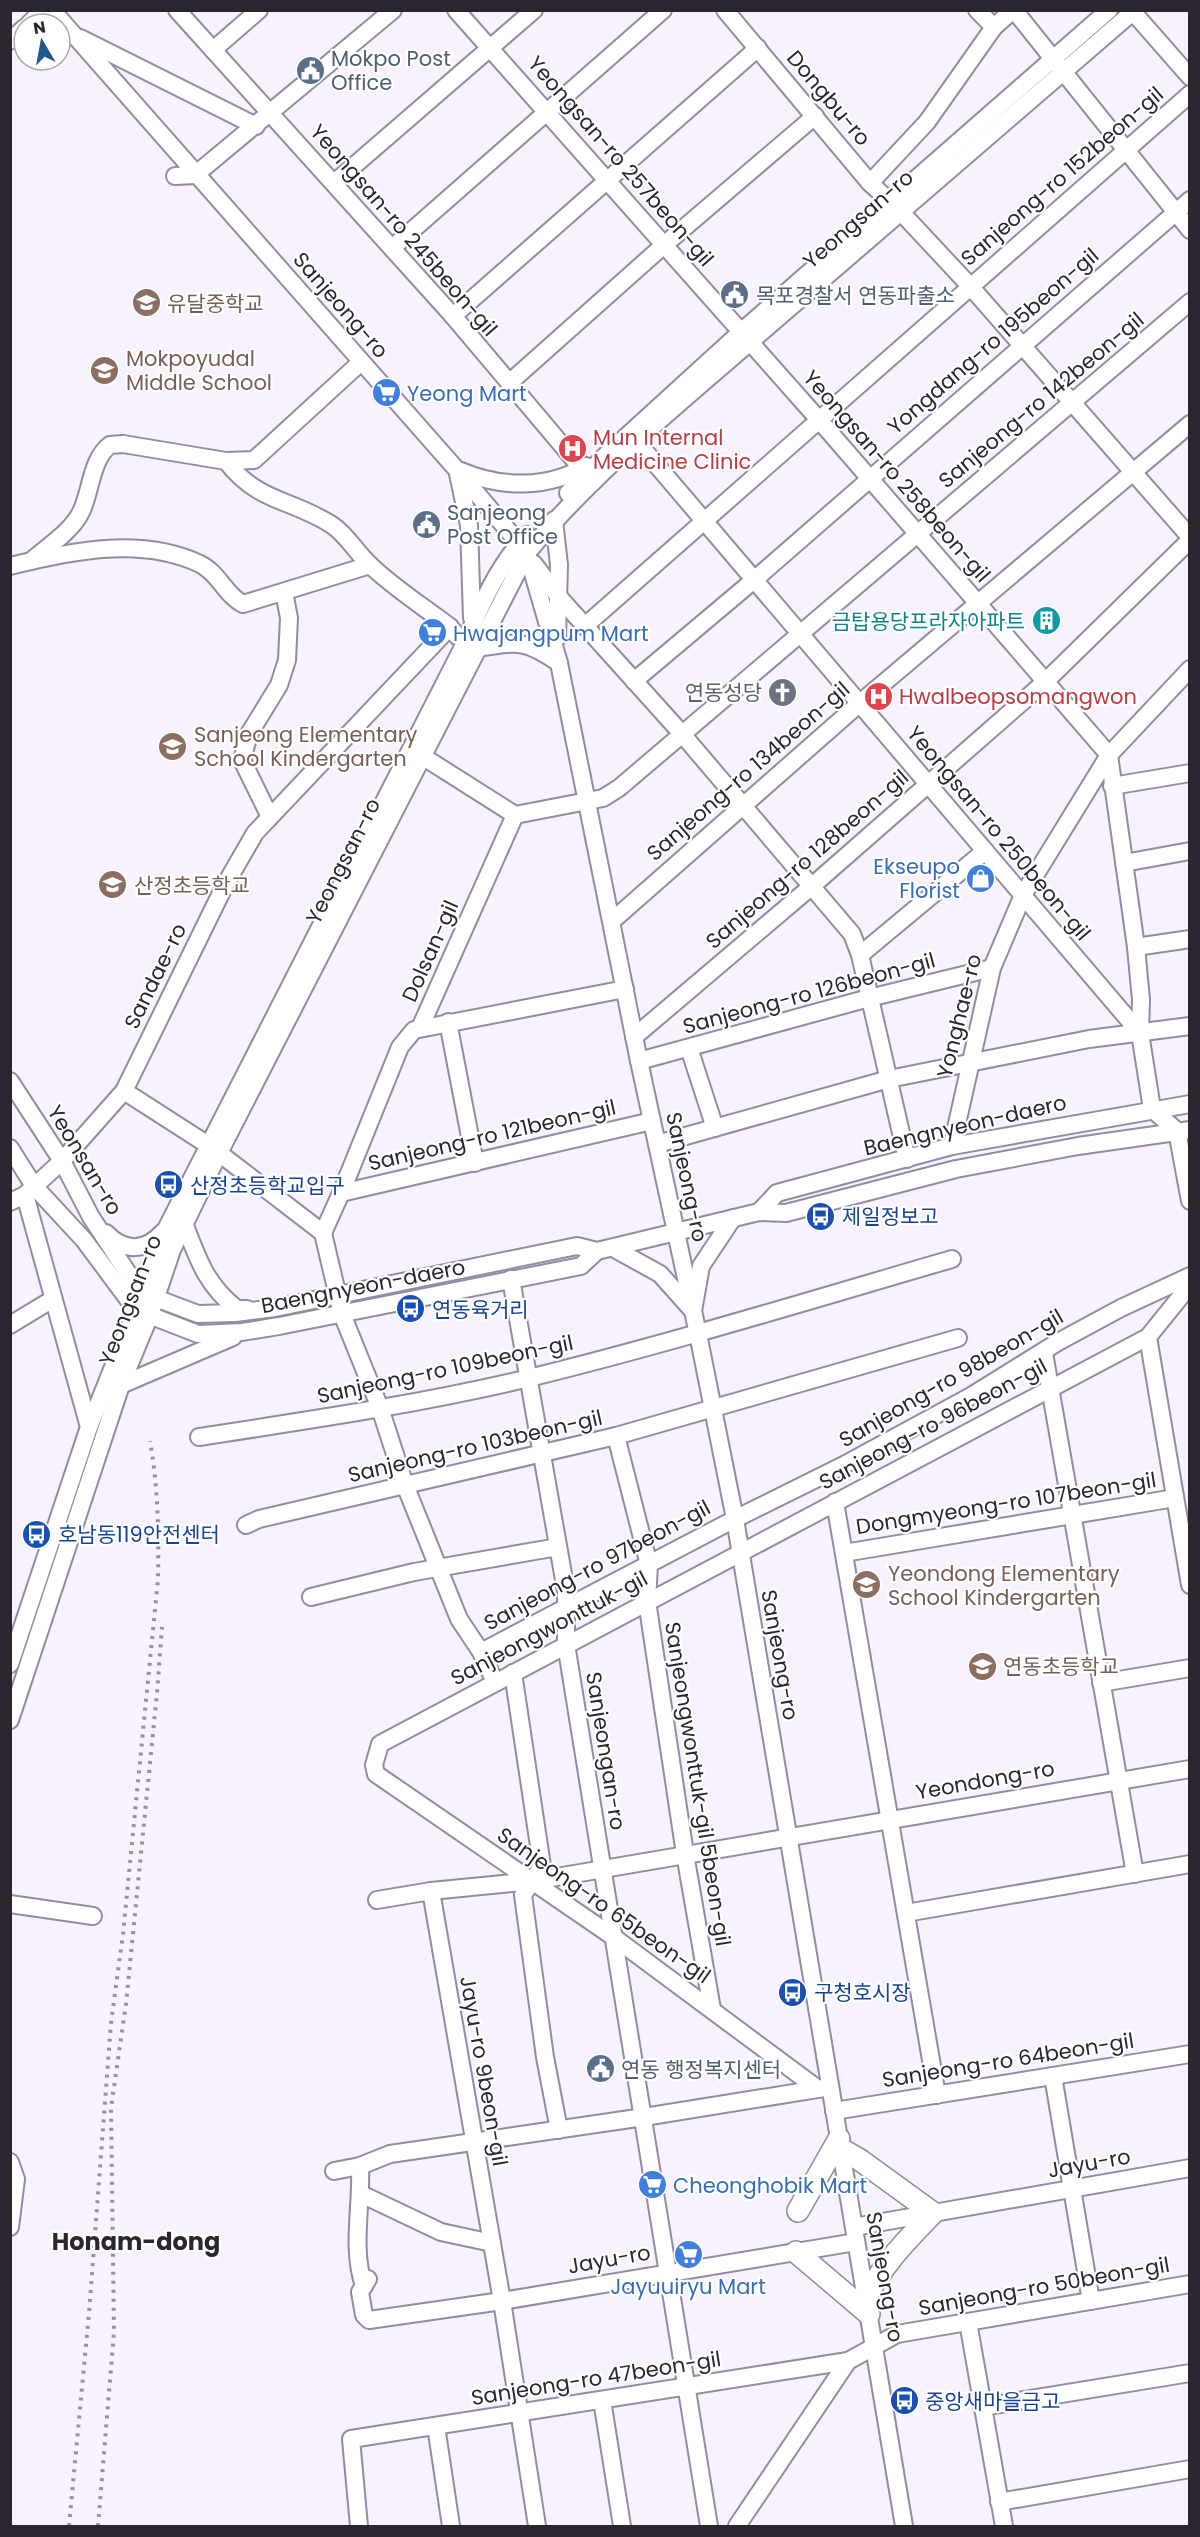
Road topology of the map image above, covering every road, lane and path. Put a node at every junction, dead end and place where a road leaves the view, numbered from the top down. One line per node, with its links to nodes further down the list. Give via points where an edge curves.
1 (32, 10): 2 (street)
2 (36, 10)
3 (52, 10): 16 (street, Sanjeong-ro)
4 (177, 10): 19 (street, Yeongsan-ro 245beon-gil)
5 (259, 10): 19 (street)
6 (393, 10): 25 (street)
7 (456, 10): 17 (street, Yeongsan-ro 257beon-gil)
8 (534, 10): 17 (street)
9 (663, 10): 24 (street)
10 (725, 10): 18 (street, Dongbu-ro)
11 (977, 10): 15 (street)
12 (1013, 10): 15 (street); 20 (street)
13 (1109, 10): 20 (street, Yeongsan-ro)
14 (1134, 11): 21 (street, Yeongsan-ro); 22 (street)
15 (994, 27): 33 (street, via 934,113)
16 (73, 35): 27 (street); 29 (street, Sanjeong-ro)
17 (490, 47): 24 (street, Yeongsan-ro 257beon-gil); 32 (street)
18 (758, 48): 26 (street, Dongbu-ro); 31 (street)
19 (213, 50): 25 (street, Yeongsan-ro 245beon-gil)
20 (1052, 60): 21 (street); 35 (street, Yeongsan-ro)
21 (1063, 73): 28 (street); 35 (street, Yeongsan-ro)
22 (1190, 77)
23 (1190, 94): 28 (street, Sanjeong-ro 152beon-gil)
24 (547, 111): 31 (street, Yeongsan-ro 257beon-gil); 39 (street)
25 (271, 113): 27 (street); 32 (street, Yeongsan-ro 245beon-gil)
26 (815, 116): 33 (street, Dongbu-ro); 38 (street)
27 (256, 126): 29 (street)
28 (1125, 150): 36 (street); 40 (street, Sanjeong-ro 152beon-gil)
29 (195, 175): 30 (street); 45 (street, Sanjeong-ro)
30 (175, 176)
31 (608, 180): 38 (street, Yeongsan-ro 257beon-gil); 42 (street)
32 (334, 183): 39 (street, Yeongsan-ro 245beon-gil)
33 (870, 183): 35 (street, Dongbu-ro)
34 (1190, 200): 36 (street, Yongdang-ro 195beon-gil)
35 (895, 207): 40 (street, Dongbu-ro); 43 (street, Yeongsan-ro)
36 (1174, 213): 37 (street); 44 (street, Yongdang-ro 195beon-gil)
37 (1190, 230)
38 (664, 245): 43 (street, Yeongsan-ro 257beon-gil); 46 (street)
39 (392, 248): 42 (street, Yeongsan-ro 245beon-gil)
40 (970, 286): 44 (street, Dongbu-ro); 48 (street, Sanjeong-ro 152beon-gil)
41 (1190, 302): 47 (street, Sanjeong-ro 142beon-gil)
42 (453, 316): 46 (street, Yeongsan-ro 245beon-gil)
43 (746, 337): 48 (street, Yeongsan-ro 258beon-gil); 50 (street, Yeongsan-ro); 54 (street, Yeongsan-ro)
44 (1022, 344): 47 (street, Dongbu-ro); 55 (street, Yongdang-ro 195beon-gil)
45 (361, 362): 51 (street, via 258,457 245,462); 52 (street, Sanjeong-ro)
46 (509, 383): 54 (street, Yeongsan-ro 245beon-gil)
47 (1072, 402): 53 (street, Dongbu-ro); 58 (street, Sanjeong-ro 142beon-gil)
48 (820, 421): 55 (street, Yeongsan-ro 258beon-gil); 57 (street, Sanjeong-ro 152beon-gil)
49 (1190, 423): 53 (street, Sanjeong-ro 134beon-gil)
50 (637, 442): 54 (street, Yeongsan-ro); 57 (street, Yeongsan-ro 250beon-gil)
51 (226, 461): 61 (street, via 111,445 100,457 81,513); 62 (street, via 239,479 255,490 332,525)
52 (457, 470): 54 (street, via 508,483); 60 (street, Sanjeong-ro); 69 (street, via 469,525)
53 (1132, 472): 59 (street, Dongbu-ro); 67 (street, Sanjeong-ro 134beon-gil)
54 (587, 475): 56 (street, Yeongsan-ro); 60 (street, Yeongsan-ro)
55 (870, 479): 58 (street, Yeongsan-ro 258beon-gil); 64 (street, Yongdang-ro 195beon-gil)
56 (554, 520): 60 (street, Yeongsan-ro); 66 (street)
57 (705, 522): 64 (street, Yeongsan-ro 250beon-gil); 68 (street, Sanjeong-ro 152beon-gil)
58 (917, 535): 67 (street, Yeongsan-ro 258beon-gil); 71 (street, Sanjeong-ro 142beon-gil)
59 (1190, 538): 76 (street, Sanjeong-ro 128beon-gil)
60 (523, 548): 66 (street); 69 (street, Yeongsan-ro, via 508,558); 72 (street, Yeongsan-ro); 73 (street, Sanjeong-ro)
61 (32, 561): 63 (street); 65 (street, via 87,550 139,550 175,555 201,565 243,604)
62 (370, 565): 65 (street); 70 (street)
63 (10, 566)
64 (754, 580): 71 (street, Yeongsan-ro 250beon-gil); 75 (street, Yongdang-ro 195beon-gil)
65 (284, 592): 87 (street, via 289,618 287,660 279,685 249,734 242,760)
66 (558, 596): 68 (street); 73 (street)
67 (977, 604): 76 (street, Yeongsan-ro 258beon-gil); 77 (street, Sanjeong-ro 134beon-gil)
68 (586, 625): 75 (street)
69 (472, 626): 72 (street, Yeongsan-ro)
70 (450, 627): 72 (street); 87 (street, Sandae-ro)
71 (800, 633): 77 (street, Yeongsan-ro 250beon-gil); 78 (street, Sanjeong-ro 142beon-gil)
72 (471, 646): 73 (street, via 528,644); 80 (street, Yeongsan-ro); 119 (street, Yeongsan-ro)
73 (559, 663): 84 (street, Sanjeong-ro)
74 (1190, 669): 79 (street, Yonghae-ro)
75 (634, 681): 78 (street)
76 (1046, 681): 79 (street, Yeongsan-ro 258beon-gil); 82 (street, Sanjeong-ro 128beon-gil)
77 (860, 704): 82 (street, Yeongsan-ro 250beon-gil); 85 (street, Sanjeong-ro 134beon-gil)
78 (683, 735): 84 (street, Sanjeong-ro 142beon-gil, via 619,788 603,798); 85 (street)
79 (1109, 755): 83 (street); 92 (street, Yonghae-ro)
80 (422, 756): 86 (street); 119 (street, Yeongsan-ro)
81 (1190, 773): 83 (street)
82 (928, 784): 88 (street, Yeongsan-ro 250beon-gil); 91 (street, Sanjeong-ro 128beon-gil)
83 (1112, 786): 90 (street)
84 (587, 801): 86 (street); 93 (street, Sanjeong-ro)
85 (742, 806): 91 (street); 93 (street, Sanjeong-ro 134beon-gil)
86 (515, 815): 102 (street, Dolsan-gil)
87 (270, 817): 110 (street, Sandae-ro, via 255,833 225,885)
88 (985, 851): 92 (street, Yeongsan-ro 250beon-gil); 96 (street)
89 (1190, 851): 90 (street)
90 (1124, 863): 95 (street)
91 (812, 886): 96 (street, via 852,934); 104 (street, Sanjeong-ro 128beon-gil)
92 (1023, 895): 97 (street, Yonghae-ro); 103 (street, Yeongsan-ro 250beon-gil)
93 (612, 921): 98 (street, Sanjeong-ro)
94 (1190, 939): 95 (street)
95 (1136, 947): 103 (street)
96 (861, 955): 99 (street)
97 (992, 968): 99 (street, Sanjeong-ro 126beon-gil); 107 (street, Yonghae-ro)
98 (625, 989): 100 (street); 104 (street, Sanjeong-ro)
99 (869, 998): 105 (street, Sanjeong-ro 126beon-gil); 108 (street)
100 (448, 1022): 102 (street); 122 (street)
101 (1190, 1026): 103 (street)
102 (420, 1028): 123 (street, Dolsan-gil, via 407,1036 400,1047)
103 (1140, 1033): 107 (street); 112 (street)
104 (634, 1036): 106 (street, Sanjeong-ro)
105 (689, 1048): 106 (street, Sanjeong-ro 126beon-gil); 114 (street)
106 (639, 1061): 113 (street, Sanjeong-ro)
107 (970, 1061): 108 (street); 117 (street, Yonghae-ro)
108 (889, 1079): 114 (street); 120 (street)
109 (10, 1081): 121 (street, Yeonsan-ro)
110 (124, 1091): 119 (street); 121 (street, Sandae-ro)
111 (1190, 1104): 112 (street, Baengnyeon-daero)
112 (1152, 1109): 115 (street); 117 (street, Baengnyeon-daero)
113 (652, 1121): 116 (street, Sanjeong-ro); 122 (street, Sanjeong-ro 121beon-gil)
114 (715, 1128): 116 (street)
115 (1183, 1130): 125 (street); 126 (street, Baengnyeon-daero, via 956,1169 786,1212)
116 (657, 1144): 131 (street, Sanjeong-ro)
117 (952, 1146): 120 (street, Baengnyeon-daero)
118 (10, 1148): 124 (street, Yeonsan-ro)
119 (213, 1149): 129 (street, Yeongsan-ro); 130 (street, Yeongsan-ro); 132 (street)
120 (907, 1159): 126 (street, Baengnyeon-daero, via 777,1193)
121 (62, 1161): 124 (street, Sandae-ro); 127 (street, Yeonsan-ro)
122 (475, 1162): 123 (street, Sanjeong-ro 121beon-gil)
123 (341, 1193): 132 (street, Dolsan-gil)
124 (23, 1194): 139 (street); 140 (street, Yeonsan-ro, via 84,1240)
125 (1190, 1201)
126 (759, 1212): 128 (street, Baengnyeon-daero)
127 (91, 1217): 130 (street, via 111,1238 140,1248 154,1242); 140 (street, Yeonsan-ro)
128 (733, 1218): 131 (street, Baengnyeon-daero); 142 (street, via 701,1266)
129 (184, 1223): 140 (street, Yeongsan-ro); 141 (street, via 204,1274 221,1297 237,1310)
130 (168, 1227): 140 (street, Yeongsan-ro)
131 (676, 1232): 133 (street, Baengnyeon-daero); 142 (street, Sanjeong-ro)
132 (323, 1233): 138 (street)
133 (605, 1250): 136 (street, Baengnyeon-daero, via 581,1266); 138 (street, Baengnyeon-daero, via 577,1246); 142 (street, via 660,1274)
134 (952, 1259): 146 (street, Sanjeong-ro 109beon-gil)
135 (1190, 1276): 149 (street, Sanjeong-ro 98beon-gil, via 1121,1308)
136 (511, 1279): 143 (street, Baengnyeon-daero); 150 (street, Sanjeongan-ro)
137 (1190, 1285): 147 (street)
138 (337, 1295): 141 (street, Baengnyeon-daero); 143 (street)
139 (53, 1299): 144 (street); 155 (street)
140 (145, 1304): 141 (street, Baengnyeon-daero, via 198,1314); 145 (street, Baengnyeon-daero, via 198,1334); 151 (street, Yeongsan-ro); 155 (street, Yeongsan-ro)
141 (275, 1308)
142 (693, 1311): 146 (street, Sanjeong-ro)
143 (342, 1314): 145 (street, Baengnyeon-daero); 153 (street)
144 (10, 1325)
145 (251, 1331): 151 (street)
146 (698, 1334): 150 (street, Sanjeong-ro 109beon-gil); 154 (street, Sanjeong-ro)
147 (1148, 1337): 152 (street, Sanjeong-ro 96beon-gil); 160 (street)
148 (958, 1338): 154 (street, Sanjeong-ro 103beon-gil)
149 (1044, 1353): 152 (street); 163 (street, Sanjeong-ro 98beon-gil, via 852,1461)
150 (527, 1378): 153 (street, Sanjeong-ro 109beon-gil); 158 (street, Sanjeongan-ro)
151 (121, 1385): 179 (street, Yeongsan-ro)
152 (1050, 1388): 161 (street, Sanjeong-ro 96beon-gil); 162 (street)
153 (380, 1408): 157 (street, Sanjeong-ro 109beon-gil); 159 (street)
154 (714, 1410): 156 (street, Sanjeong-ro 103beon-gil); 163 (street, Sanjeong-ro)
155 (89, 1427): 176 (street, Yeongsan-ro)
156 (616, 1436): 158 (street, Sanjeong-ro 103beon-gil); 168 (street, Sanjeongwonttuk-gil 5beon-gil)
157 (199, 1437)
158 (542, 1454): 159 (street, Sanjeong-ro 103beon-gil); 165 (street, Sanjeongan-ro)
159 (405, 1485): 164 (street, Sanjeong-ro 103beon-gil); 169 (street)
160 (1175, 1498): 162 (street, Dongmyeong-ro 107beon-gil); 170 (street)
161 (835, 1502): 166 (street, Sanjeong-ro 96beon-gil); 167 (street)
162 (1072, 1515): 167 (street, Dongmyeong-ro 107beon-gil); 181 (street)
163 (735, 1519): 166 (street, Sanjeong-ro); 168 (street, Sanjeong-ro 97beon-gil)
164 (246, 1525)
165 (558, 1547): 169 (street); 173 (street, Sanjeongan-ro)
166 (740, 1551): 172 (street, Sanjeongwonttuk-gil); 187 (street, Sanjeong-ro)
167 (844, 1553): 186 (street)
168 (649, 1565): 172 (street, Sanjeongwonttuk-gil 5beon-gil); 173 (street, Sanjeong-ro 97beon-gil)
169 (440, 1568): 171 (street); 175 (street, via 459,1618)
170 (1190, 1585)
171 (311, 1597)
172 (647, 1601): 174 (street, Sanjeongwonttuk-gil); 188 (street, Sanjeongwonttuk-gil 5beon-gil)
173 (568, 1608): 174 (street, Sanjeongan-ro); 175 (street, Sanjeong-ro 97beon-gil)
174 (566, 1644): 178 (street, Sanjeongwonttuk-gil); 190 (street, Sanjeongan-ro)
175 (481, 1652): 180 (street)
176 (10, 1664)
177 (1190, 1668): 181 (street)
178 (513, 1673): 180 (street, Sanjeongwonttuk-gil); 192 (street, via 542,1866)
179 (18, 1677): 182 (street, Yeongsan-ro)
180 (495, 1682): 183 (street, Sanjeongwonttuk-gil)
181 (1101, 1683): 185 (street)
182 (10, 1720)
183 (380, 1744): 192 (street, Sanjeong-ro 65beon-gil, via 374,1765 376,1774)
184 (1190, 1769): 185 (street, Yeondong-ro)
185 (1118, 1781): 186 (street, Yeondong-ro); 191 (street)
186 (890, 1819): 187 (street, Yeondong-ro); 196 (street)
187 (788, 1836): 188 (street, Yeondong-ro); 202 (street, Sanjeong-ro)
188 (685, 1854): 190 (street, Yeondong-ro); 199 (street, Sanjeongwonttuk-gil 5beon-gil)
189 (1190, 1864): 191 (street)
190 (601, 1868): 192 (street, Yeondong-ro); 198 (street, Sanjeongan-ro)
191 (1135, 1874): 196 (street)
192 (534, 1881): 193 (street, Yeondong-ro); 198 (street, Sanjeong-ro 65beon-gil); 206 (street, via 523,1895)
193 (430, 1891): 194 (street, Yeondong-ro); 207 (street, Jayu-ro 9beon-gil)
194 (376, 1900)
195 (10, 1904): 197 (street)
196 (906, 1913): 203 (street)
197 (93, 1916)
198 (612, 1935): 199 (street, Sanjeong-ro 65beon-gil); 205 (street, Sanjeongan-ro)
199 (712, 2009): 202 (street, Sanjeong-ro 65beon-gil)
200 (1190, 2054): 201 (street, Sanjeong-ro 64beon-gil)
201 (1053, 2076): 203 (street, Sanjeong-ro 64beon-gil); 213 (street)
202 (824, 2088): 204 (street, Sanjeong-ro); 205 (street)
203 (937, 2095): 204 (street, Sanjeong-ro 64beon-gil)
204 (834, 2111): 208 (street, Sanjeong-ro)
205 (644, 2117): 206 (street); 221 (street, Sanjeongan-ro)
206 (559, 2130): 207 (street)
207 (473, 2143): 210 (street, via 390,2154); 219 (street, Jayu-ro 9beon-gil)
208 (840, 2144): 215 (main road); 216 (main road); 218 (street, Sanjeong-ro)
209 (10, 2162): 217 (street, via 15,2179)
210 (360, 2166): 212 (street); 214 (street)
211 (1190, 2168): 213 (street, Jayu-ro)
212 (334, 2171)
213 (1072, 2189): 216 (street, Jayu-ro); 224 (street)
214 (361, 2194): 219 (street, via 441,2232); 223 (street, Jayu-ro, via 357,2217 359,2273 366,2283 360,2292 364,2315 369,2320)
215 (798, 2211)
216 (933, 2213): 218 (street, Jayu-ro); 225 (main road, via 879,2272)
217 (10, 2227)
218 (855, 2235): 220 (street, Jayu-ro); 225 (street, Sanjeong-ro)
219 (493, 2251): 223 (street, Jayu-ro 9beon-gil)
220 (796, 2252): 221 (street, Jayu-ro); 225 (main road)
221 (669, 2271): 223 (street, Jayu-ro); 230 (street, Sanjeongan-ro)
222 (1190, 2284): 224 (street, Sanjeong-ro 50beon-gil)
223 (502, 2301): 233 (street, Jayu-ro 9beon-gil)
224 (1090, 2301): 226 (street, Sanjeong-ro 50beon-gil)
225 (867, 2306): 227 (street, Sanjeong-ro)
226 (968, 2322): 227 (street, Sanjeong-ro 50beon-gil, via 897,2334); 232 (street)
227 (874, 2348): 228 (street, Sanjeong-ro 50beon-gil); 243 (street, Sanjeong-ro)
228 (848, 2361): 230 (street, Sanjeong-ro 47beon-gil); 242 (street)
229 (1190, 2373): 232 (street)
230 (687, 2387): 231 (street, Sanjeong-ro 47beon-gil); 241 (street, Sanjeongan-ro)
231 (602, 2400): 233 (street, Sanjeong-ro 47beon-gil); 240 (street)
232 (982, 2407): 236 (street)
233 (519, 2413): 234 (street, Sanjeong-ro 47beon-gil); 239 (street, Jayu-ro 9beon-gil)
234 (436, 2426): 237 (street, Sanjeong-ro 47beon-gil, via 351,2439); 238 (street)
235 (1190, 2469): 236 (street)
236 (999, 2502): 244 (street)
237 (359, 2526)
238 (451, 2526)
239 (537, 2526)
240 (622, 2526)
241 (709, 2526)
242 (737, 2526)
243 (904, 2526)
244 (999, 2526)

